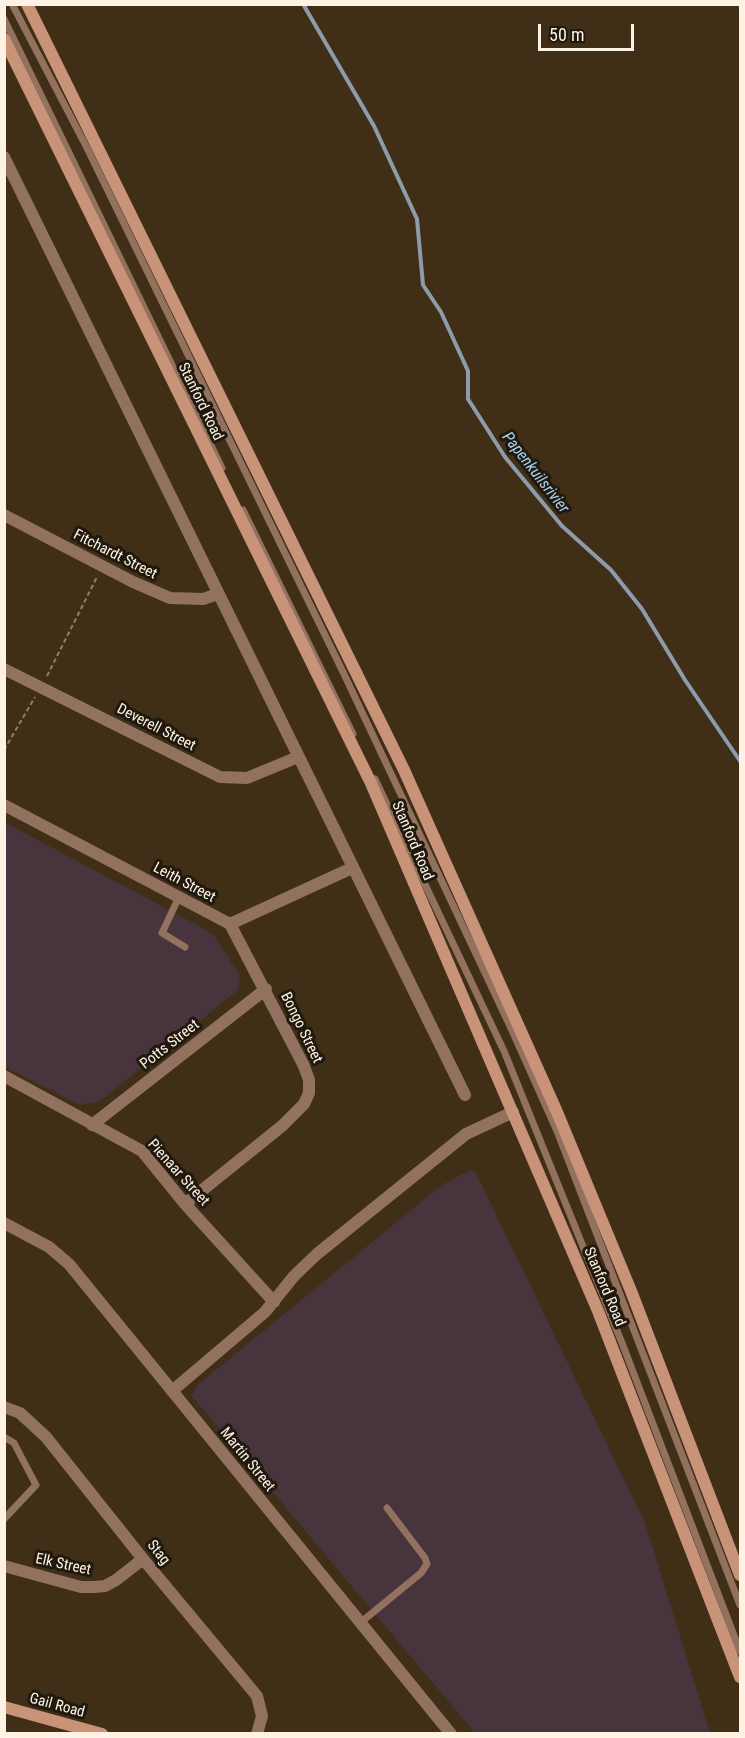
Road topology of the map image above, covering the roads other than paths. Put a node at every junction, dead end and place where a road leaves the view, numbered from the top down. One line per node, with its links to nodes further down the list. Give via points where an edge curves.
1 (12, 4): 31 (lane, via 92,158 501,1004 557,1131)
2 (27, 4): 30 (main road, Stanford Road, via 404,770 557,1112)
3 (4, 19): 33 (lane, via 424,878 504,1051)
4 (4, 39): 18 (main road, Stanford Road, via 370,781)
5 (4, 157): 7 (street)
6 (4, 515): 7 (street, Fitchardt Street, via 170,598 195,599)
7 (218, 594): 9 (street)
8 (4, 669): 9 (street, Deverell Street, via 220,777 248,778)
9 (298, 758): 11 (street)
10 (4, 805): 12 (street, Leith Street)
11 (352, 868): 13 (street); 17 (street)
12 (179, 897): 13 (street, Leith Street); 14 (lane, via 162,933)
13 (230, 924): 15 (street, Bongo Street)
14 (185, 947)
15 (266, 989): 19 (street, Potts Street); 20 (street, Bongo Street, via 309,1080 308,1100 282,1126)
16 (4, 1076): 19 (street, Pienaar Street)
17 (465, 1095)
18 (513, 1112): 22 (street, via 466,1134 317,1254); 34 (main road, Stanford Road, via 598,1311)
19 (93, 1125): 20 (street, Pienaar Street, via 141,1151)
20 (185, 1204): 22 (street, Pienaar Street)
21 (4, 1223): 23 (street, Martin Street, via 60,1255)
22 (274, 1302): 23 (street)
23 (172, 1391): 32 (street, Martin Street)
24 (4, 1407): 28 (street, Stag, via 20,1413 46,1437)
25 (4, 1437): 27 (lane, via 14,1443 36,1485)
26 (387, 1508): 32 (lane, via 427,1564)
27 (4, 1520)
28 (143, 1559): 29 (street, Elk Street, via 116,1580 94,1587); 37 (street, Stag, via 257,1696 262,1716)
29 (4, 1566)
30 (741, 1575)
31 (741, 1605)
32 (360, 1623): 38 (street, Martin Street)
33 (741, 1650)
34 (741, 1677)
35 (4, 1707): 36 (main road, Gail Road)
36 (102, 1734)
37 (257, 1734)
38 (451, 1734)

